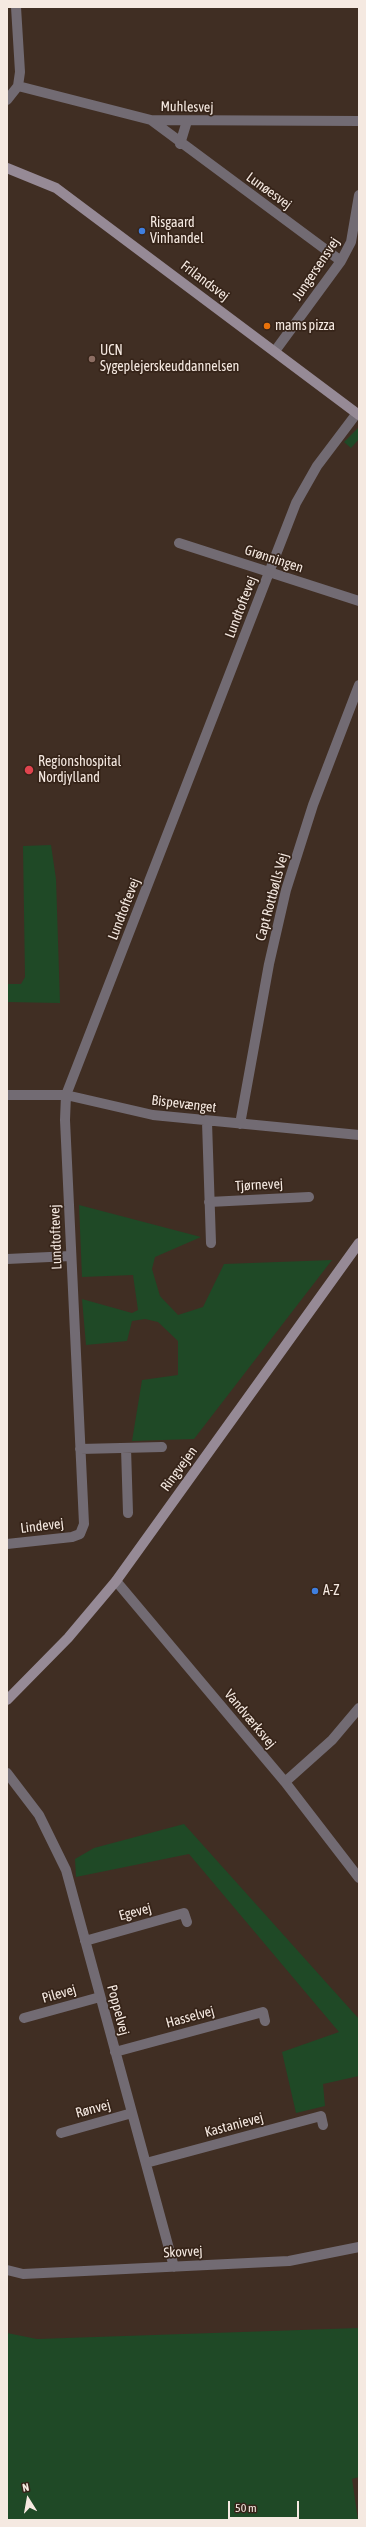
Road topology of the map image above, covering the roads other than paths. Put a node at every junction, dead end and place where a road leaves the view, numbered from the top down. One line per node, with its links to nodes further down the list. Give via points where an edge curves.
1 (16, 7): 2 (street, via 20,72)
2 (18, 86): 3 (street); 4 (street, Muhlesvej)
3 (7, 100)
4 (151, 120): 5 (street, Muhlesvej); 7 (street, Lunøesvej)
5 (187, 121): 6 (street, Muhlesvej); 7 (street)
6 (359, 121)
7 (180, 144): 10 (street, Lunøesvej)
8 (7, 168): 11 (main road, Frilandsvej, via 56,188)
9 (359, 195): 10 (street, Jungersensvej, via 351,242)
10 (341, 261): 11 (street, Jungersensvej)
11 (275, 351): 12 (main road, Frilandsvej)
12 (358, 414): 14 (street, Lundtoftevej, via 318,466 296,503)
13 (179, 543): 14 (street, Grønningen)
14 (270, 572): 15 (street, Grønningen); 18 (street, Lundtoftevej)
15 (359, 601)
16 (359, 685): 20 (street, Capt Rottbølls Vej, via 314,805 286,890 269,964)
17 (7, 1095): 18 (street, Bispevænget)
18 (66, 1095): 19 (street, Bispevænget, via 153,1115); 26 (street, Lundtoftevej)
19 (207, 1122): 20 (street, Bispevænget); 23 (street)
20 (240, 1124): 21 (street, Bispevænget)
21 (358, 1132)
22 (309, 1197): 23 (street, Tjørnevej)
23 (209, 1202): 24 (street)
24 (210, 1243)
25 (359, 1243): 34 (main road, Ringvejen)
26 (71, 1256): 27 (street); 30 (street, Lundtoftevej)
27 (7, 1259)
28 (162, 1447): 29 (street)
29 (126, 1448): 30 (street); 31 (street)
30 (80, 1449): 32 (street, Lundtoftevej, via 84,1524)
31 (128, 1513)
32 (80, 1534): 33 (street, Lindevej)
33 (7, 1544)
34 (116, 1582): 35 (main road, Ringvejen, via 68,1638); 38 (street, Vandværksvej)
35 (7, 1700)
36 (359, 1708): 38 (street, via 332,1740)
37 (7, 1773): 41 (street, Poppelvej, via 39,1815 55,1845 66,1870)
38 (285, 1782): 39 (street, Vandværksvej)
39 (359, 1878)
40 (187, 1922): 41 (street, Egevej, via 184,1913)
41 (85, 1941): 42 (street, Poppelvej)
42 (100, 1997): 43 (street, Pilevej); 45 (street, Poppelvej)
43 (24, 2018)
44 (265, 2021): 45 (street, Hasselvej, via 263,2012)
45 (116, 2052): 46 (street, Poppelvej)
46 (132, 2113): 48 (street, Rønvej); 49 (street, Poppelvej)
47 (323, 2125): 49 (street, Kastanievej, via 321,2116)
48 (61, 2133)
49 (146, 2164): 51 (street, Poppelvej)
50 (359, 2247): 51 (street, Skovvej, via 289,2261)
51 (174, 2267): 52 (street, Skovvej, via 23,2274)
52 (7, 2270)

